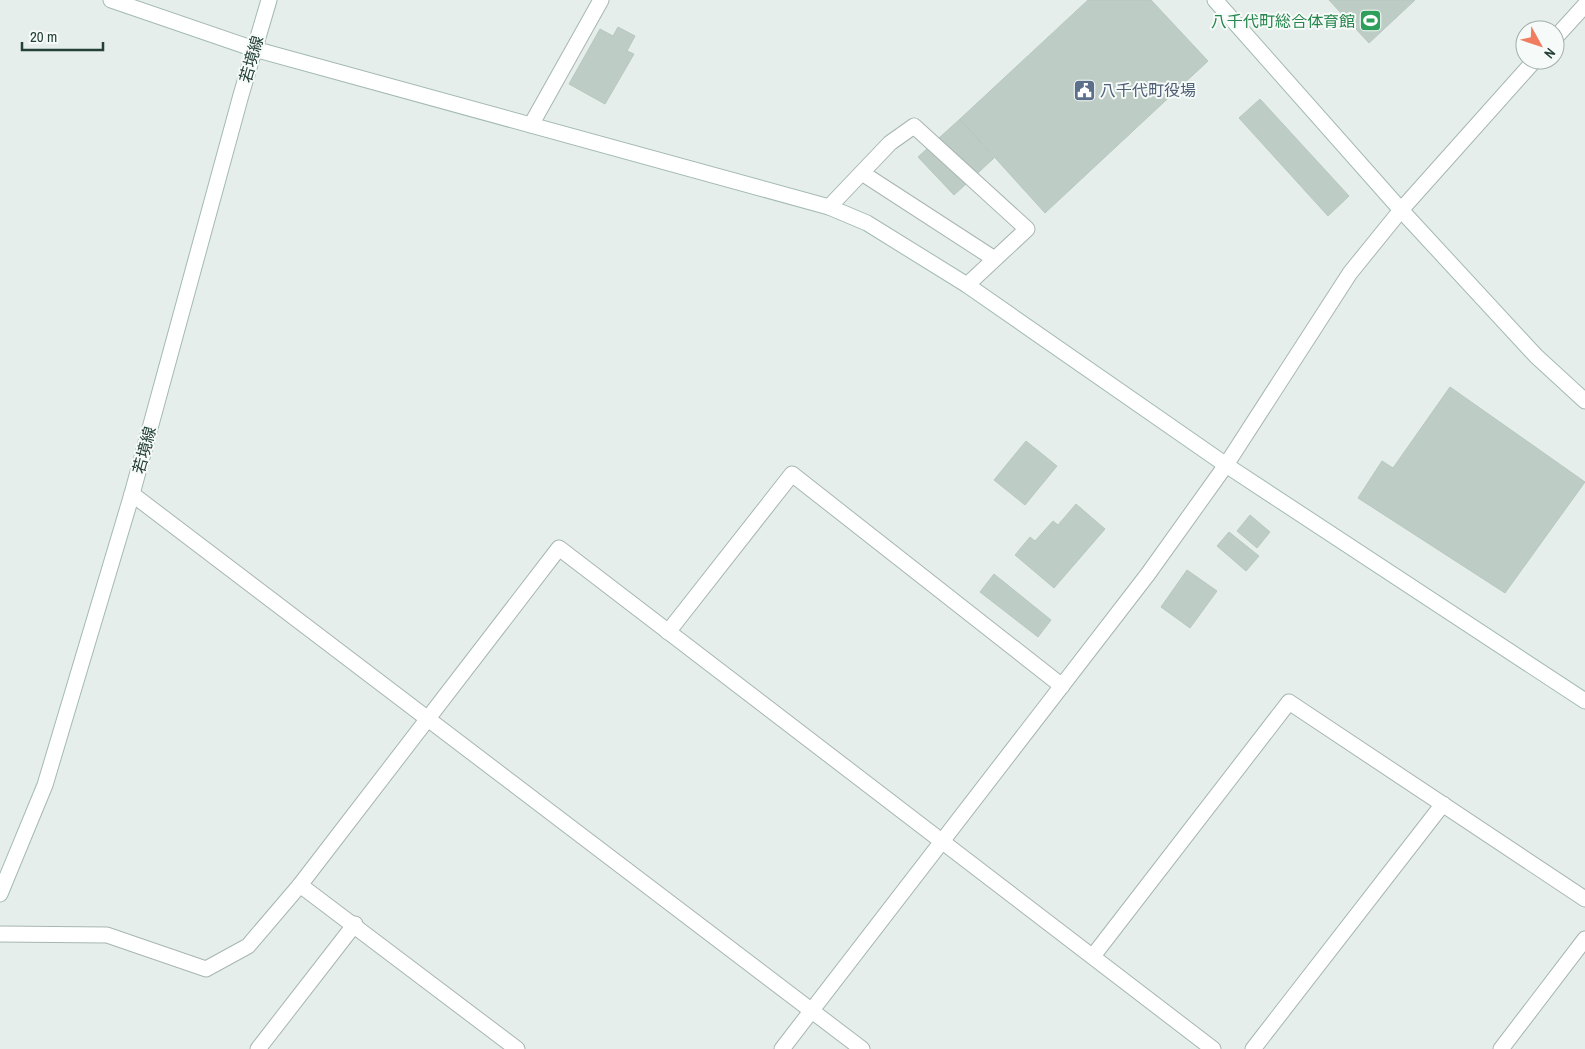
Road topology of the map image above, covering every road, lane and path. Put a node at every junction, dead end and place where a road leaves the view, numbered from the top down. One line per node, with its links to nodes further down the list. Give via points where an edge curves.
1 (111, 0): 7 (street)
2 (269, 0): 7 (street, 若境線)
3 (601, 0): 9 (street)
4 (1214, 0): 12 (street)
5 (1585, 4): 6 (street)
6 (1565, 27)
7 (254, 49): 9 (street); 17 (street, 若境線)
8 (1526, 70): 12 (street)
9 (532, 124): 11 (street)
10 (862, 173): 11 (street); 13 (street); 13 (street, via 890,143 914,126 1026,229)
11 (829, 208): 14 (street, via 867,223)
12 (1401, 210): 15 (street, via 1536,356); 16 (street, via 1350,273)
13 (993, 258): 14 (street)
14 (967, 285): 16 (street)
15 (1585, 401)
16 (1226, 465): 19 (street); 20 (street)
17 (132, 494): 21 (street); 25 (street, 若境線, via 45,785)
18 (668, 632): 19 (street, via 792,474); 21 (street, via 559,548); 23 (street)
19 (1062, 686): 23 (street)
20 (1585, 701)
21 (428, 718): 24 (street); 31 (street)
22 (1443, 804): 26 (street); 30 (street, via 1289,702); 37 (street)
23 (942, 842): 30 (street); 31 (street)
24 (300, 885): 27 (street); 28 (street, via 248,946 206,969 107,935)
25 (0, 894)
26 (1585, 899)
27 (354, 924): 32 (street); 33 (street)
28 (0, 934)
29 (1585, 939): 38 (street)
30 (1093, 956): 36 (street)
31 (811, 1011): 34 (street); 35 (street)
32 (258, 1049)
33 (517, 1049)
34 (782, 1049)
35 (862, 1049)
36 (1213, 1049)
37 (1253, 1049)
38 (1501, 1049)

